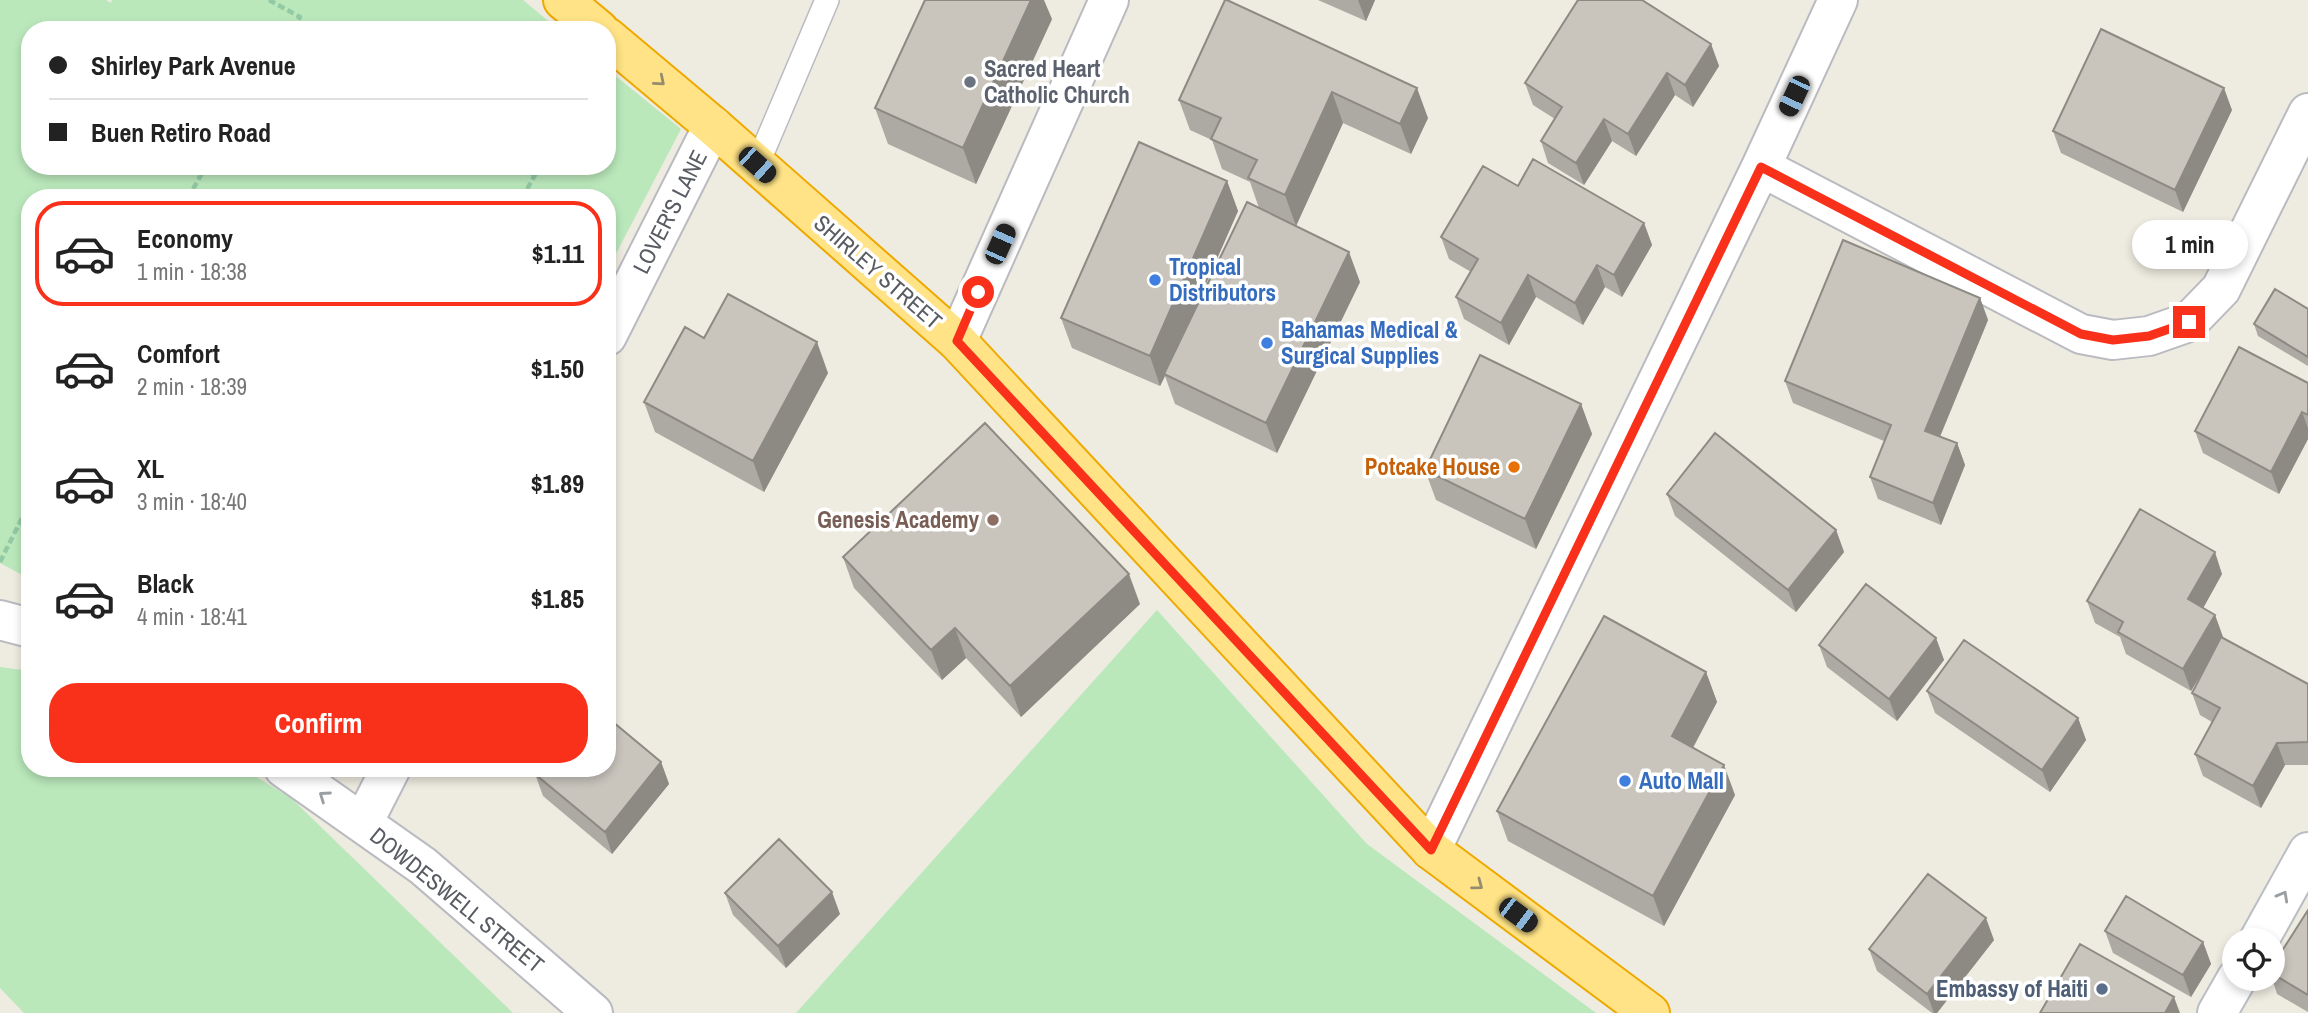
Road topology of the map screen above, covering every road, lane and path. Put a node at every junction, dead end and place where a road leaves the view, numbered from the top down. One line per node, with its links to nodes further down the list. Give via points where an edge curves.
1 (269, 0): 6 (path, via 300,17)
2 (563, 0): 7 (highway)
3 (827, 0): 11 (lane)
4 (1109, 0): 16 (street)
5 (1838, 0): 12 (street)
6 (297, 21)
7 (588, 21)
8 (616, 45): 10 (highway, SHIRLEY STREET, one-way to 10)
9 (2308, 113): 12 (street, via 2221,289 2189,322 2149,336 2113,340 2081,334)
10 (713, 126): 11 (highway, SHIRLEY STREET); 15 (street, LOVER'S LANE)
11 (757, 165): 16 (highway, SHIRLEY STREET)
12 (1761, 167): 24 (street)
13 (534, 175): 14 (path)
14 (527, 189)
15 (616, 319)
16 (957, 341): 24 (highway, SHIRLEY STREET)
17 (21, 520): 18 (path)
18 (0, 562)
19 (0, 620): 20 (street)
20 (21, 626)
21 (297, 777): 23 (street, DOWDESWELL STREET, one-way to 21)
22 (386, 777): 23 (street)
23 (363, 823): 28 (street, DOWDESWELL STREET, via 423,866)
24 (1431, 850): 29 (highway, SHIRLEY STREET, one-way to 29)
25 (2308, 852): 26 (street, one-way to 25)
26 (2266, 928)
27 (2230, 991): 30 (street)
28 (593, 1013)
29 (1650, 1013)
30 (2217, 1013)

